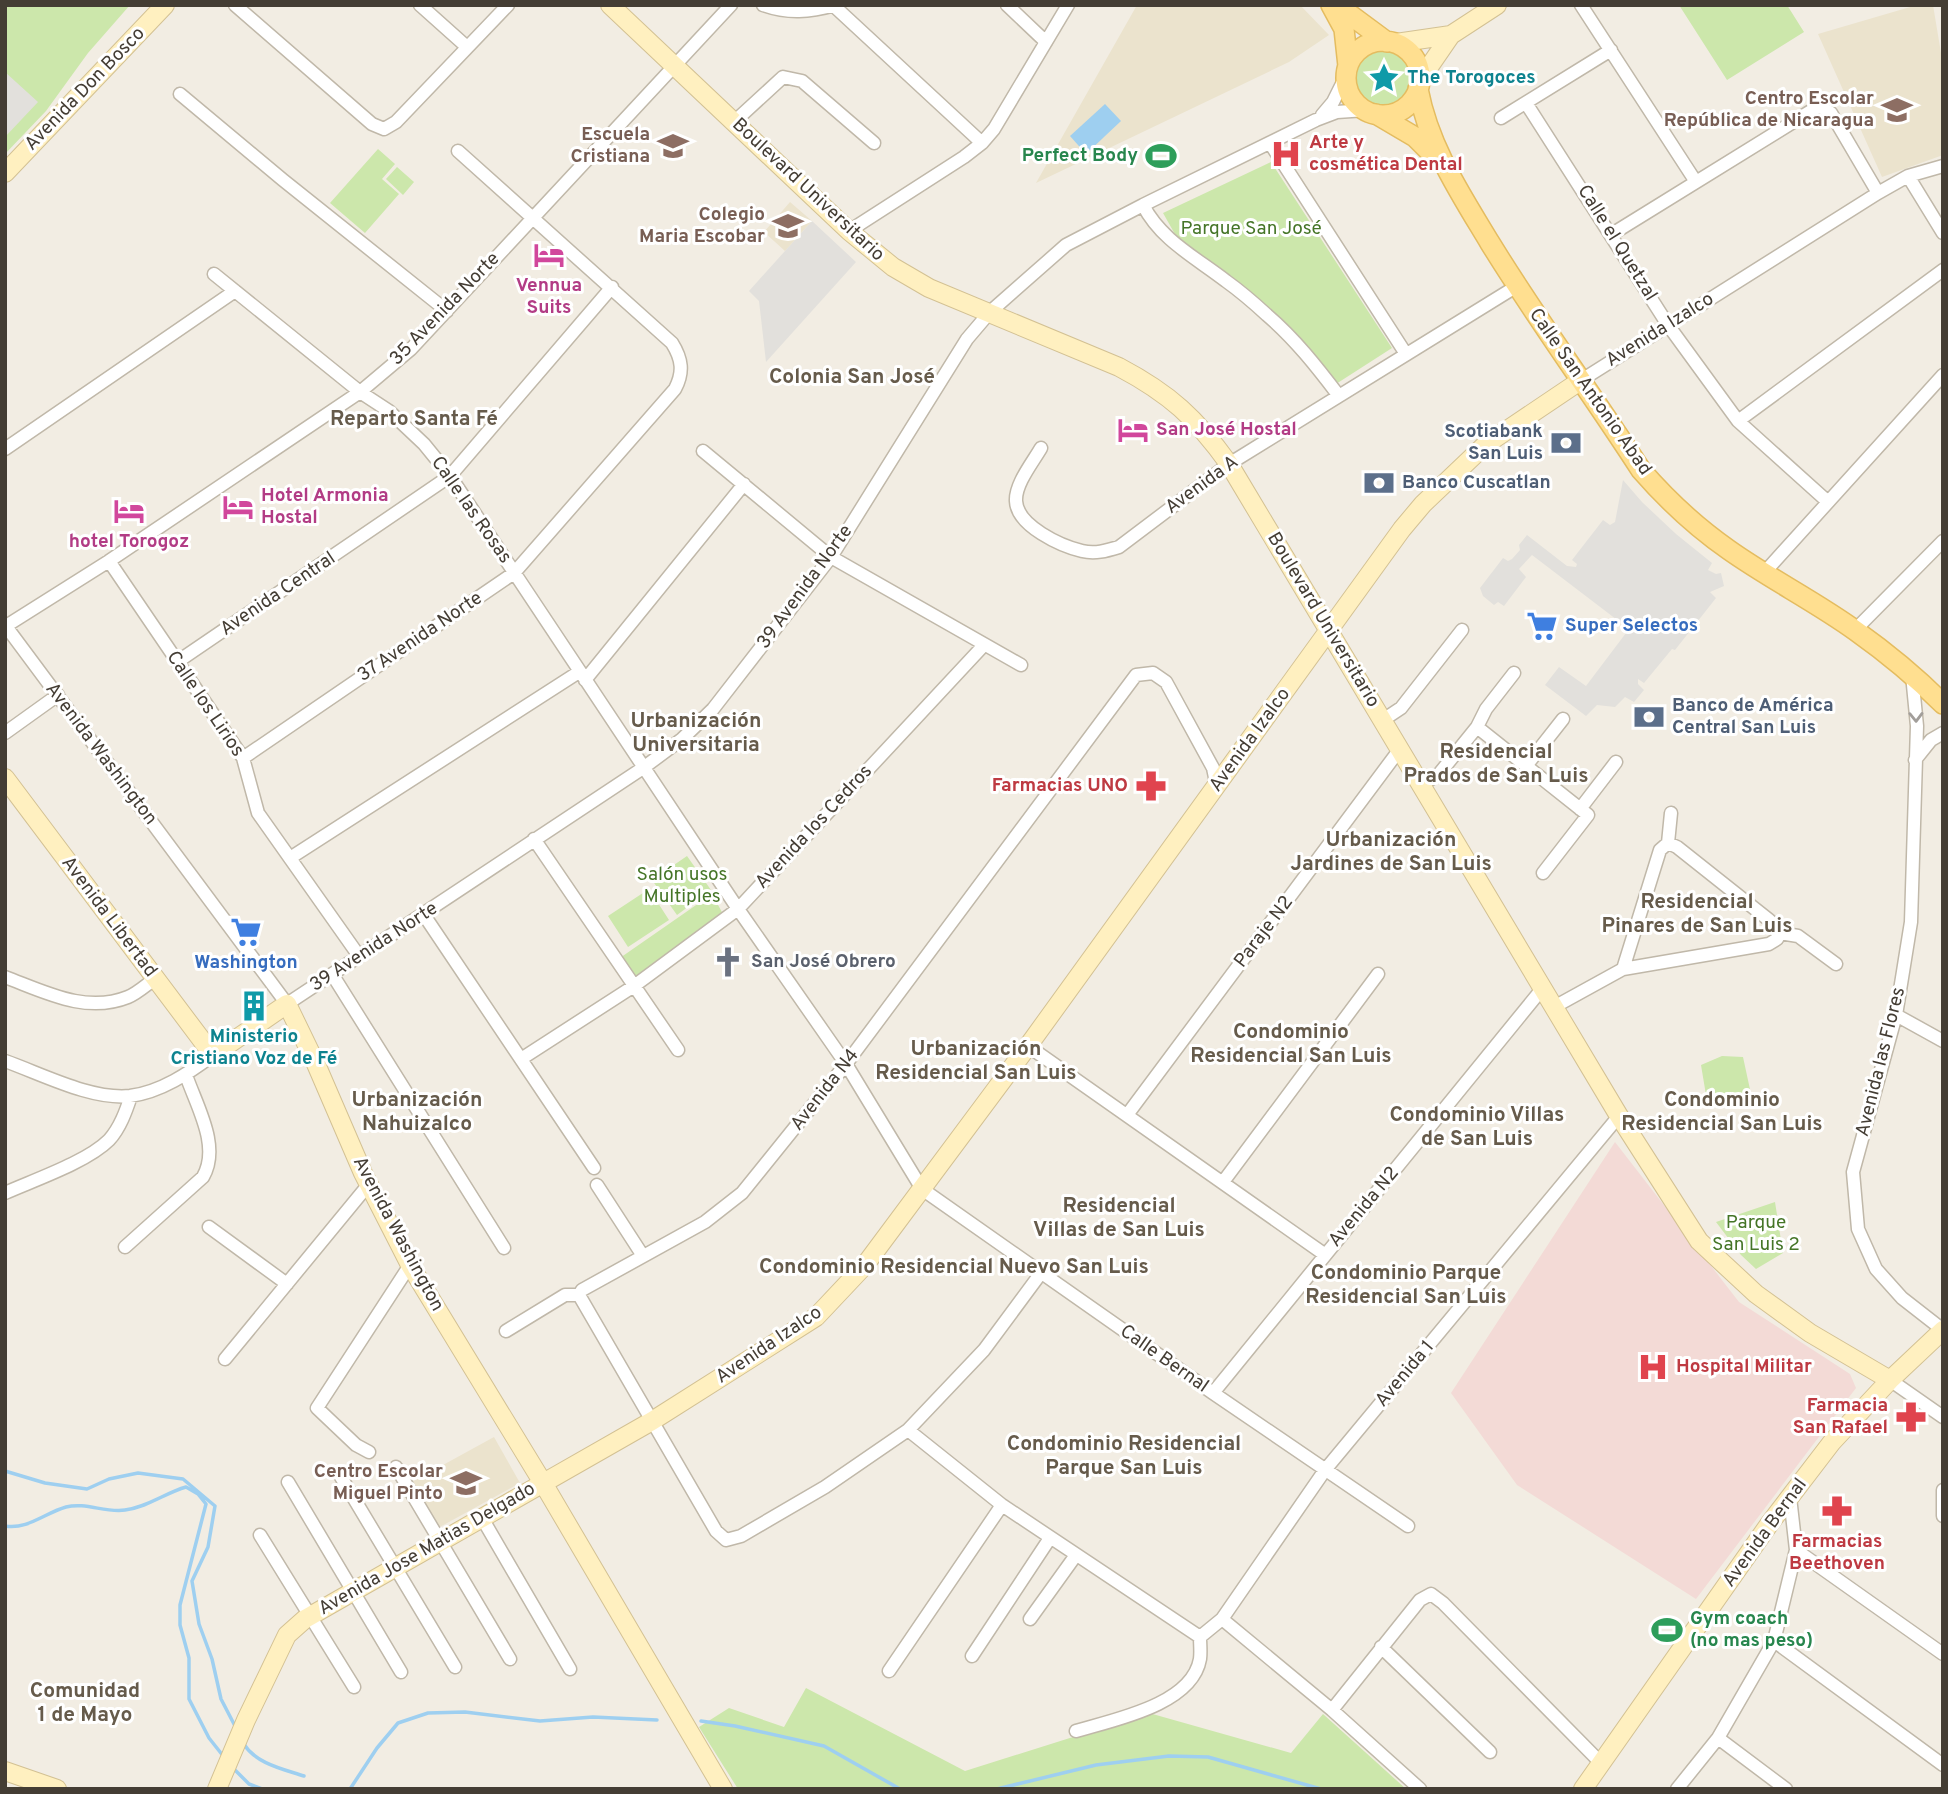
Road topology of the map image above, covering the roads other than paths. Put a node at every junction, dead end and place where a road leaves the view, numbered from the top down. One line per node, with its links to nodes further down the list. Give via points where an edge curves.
1 (165, 5): 35 (street, Avenida Don Bosco)
2 (234, 5): 18 (street, via 372,124 384,129)
3 (420, 5): 18 (street)
4 (508, 5): 18 (street)
5 (610, 5): 20 (street, Boulevard Universitario)
6 (731, 5): 20 (street, 35 Avenida Norte)
7 (763, 5): 8 (street, via 808,12)
8 (835, 5): 30 (street)
9 (1007, 5): 16 (street)
10 (1068, 5): 16 (street)
11 (1331, 5): 21 (main road, via 1344,29)
12 (1337, 5): 17 (main road)
13 (1497, 5): 15 (street)
14 (1581, 5): 19 (street)
15 (1451, 35): 17 (street); 22 (street)
16 (1046, 42): 30 (street)
17 (1391, 42): 21 (main road, via 1364,46); 22 (main road, via 1415,59)
18 (467, 47)
19 (1611, 50): 24 (street); 37 (street)
20 (675, 66): 28 (street, Boulevard Universitario); 40 (street, 35 Avenida Norte)
21 (1348, 70): 25 (main road, via 1350,94); 27 (street, 39 Avenida Norte, via 1334,102)
22 (1419, 85): 25 (main road, via 1403,109); 34 (main road, Calle San Antonio Abad, via 1423,118)
23 (180, 94): 49 (street)
24 (1526, 103): 26 (street); 43 (street, Calle el Quetzal)
25 (1371, 112): 27 (street, 39 Avenida Norte, via 1337,112); 34 (main road, Calle San Antonio Abad, via 1415,137)
26 (1501, 118)
27 (1316, 120): 31 (street, 39 Avenida Norte)
28 (734, 122): 29 (street, via 783,77 792,77); 41 (street, Boulevard Universitario)
29 (874, 143)
30 (982, 143): 41 (street)
31 (1270, 143): 39 (street, 39 Avenida Norte); 52 (street)
32 (458, 151): 40 (street)
33 (1943, 166): 36 (street, Avenida Izalco)
34 (1445, 169): 46 (main road, Calle San Antonio Abad)
35 (5, 173)
36 (1908, 176): 38 (street, Avenida Izalco); 42 (street)
37 (1696, 182): 38 (street, via 1819,106 1832,113); 43 (street)
38 (1878, 193): 51 (street, Avenida Izalco)
39 (1143, 205): 50 (street, 39 Avenida Norte, via 1066,245); 56 (street, via 1170,239 1224,279 1306,353)
40 (533, 218): 47 (street); 49 (street, 35 Avenida Norte)
41 (849, 231): 50 (street, Boulevard Universitario, via 915,281)
42 (1943, 233)
43 (1612, 234): 51 (street, Calle el Quetzal)
44 (1943, 270): 57 (street)
45 (214, 274): 48 (street, Calle las Rosas)
46 (1517, 286): 52 (street, Avenida A); 54 (main road, Calle San Antonio Abad)
47 (612, 287): 62 (street, Avenida Central); 68 (street, 37 Avenida Norte, via 672,343 679,354 681,378)
48 (235, 291): 55 (street, Calle las Rosas); 59 (street)
49 (447, 311): 55 (street, 35 Avenida Norte, via 411,349)
50 (990, 312): 61 (street, Boulevard Universitario, via 1146,381 1189,414); 66 (street, 39 Avenida Norte, via 967,339)
51 (1668, 325): 54 (street, Avenida Izalco); 57 (street, Calle el Quetzal)
52 (1406, 354): 56 (street, Avenida A)
53 (1943, 375): 64 (street)
54 (1580, 381): 69 (main road, Calle San Antonio Abad, via 1661,493 1697,526); 72 (street, Avenida Izalco, via 1485,445 1423,504)
55 (359, 392): 62 (street, Calle las Rosas, via 413,433); 67 (street, 35 Avenida Norte)
56 (1339, 396): 61 (street, Avenida A)
57 (1738, 421): 64 (street, Calle el Quetzal)
58 (1041, 448): 61 (street, Avenida A, via 1020,486 1019,513 1039,533 1082,551 1103,553 1119,547)
59 (5, 449)
60 (703, 452): 63 (street)
61 (1229, 464): 72 (street, Boulevard Universitario)
62 (450, 476): 68 (street, Calle las Rosas); 75 (street, Avenida Central)
63 (744, 484): 66 (street); 79 (street)
64 (1827, 501): 69 (street)
65 (1943, 541): 73 (street)
66 (831, 557): 74 (street); 92 (street, 39 Avenida Norte, via 713,709)
67 (109, 561): 70 (street, 35 Avenida Norte); 75 (street, Calle los Lirios)
68 (514, 573): 79 (street, Calle las Rosas); 88 (street, 37 Avenida Norte)
69 (1764, 573): 73 (main road, Calle San Antonio Abad)
70 (6, 625): 80 (street, Avenida Washington)
71 (1462, 630): 83 (street, via 1401,708)
72 (1329, 631): 83 (street, Boulevard Universitario); 95 (street, Avenida Izalco)
73 (1855, 631): 78 (main road, Calle San Antonio Abad)
74 (984, 645): 76 (street); 102 (street, Avenida los Cedros)
75 (177, 662): 88 (street, Calle los Lirios)
76 (1021, 665)
77 (1514, 673): 84 (street)
78 (1912, 675): 81 (main road, Calle San Antonio Abad); 89 (street, Avenida las Flores, one-way to 89)
79 (582, 676): 92 (street, Calle las Rosas); 100 (street)
80 (58, 695): 85 (street); 114 (street, Avenida Washington)
81 (1943, 704)
82 (1563, 719): 91 (street)
83 (1383, 720): 87 (street, Boulevard Universitario)
84 (1477, 727): 91 (street); 94 (street, via 1440,774)
85 (5, 733)
86 (1943, 733): 89 (street)
87 (1400, 749): 94 (street, Boulevard Universitario); 126 (street, Paraje N2)
88 (243, 758): 100 (street, Calle los Lirios, via 258,813)
89 (1915, 760): 116 (street, Avenida las Flores, via 1911,922)
90 (1616, 762): 96 (street)
91 (1526, 766): 96 (street)
92 (643, 768): 98 (street, 39 Avenida Norte); 102 (street, Calle las Rosas)
93 (5, 778): 111 (street, Avenida Libertad)
94 (1421, 785): 113 (street, Boulevard Universitario)
95 (1217, 787): 118 (street, Avenida Izalco); 123 (street, Avenida N4, via 1213,768 1167,682 1153,673 1136,675)
96 (1584, 812): 101 (street)
97 (1671, 813): 99 (street)
98 (534, 839): 103 (street, 39 Avenida Norte); 112 (street)
99 (1668, 843): 104 (street); 107 (street, via 1660,850)
100 (289, 858): 105 (street, Calle los Lirios)
101 (1543, 873)
102 (738, 909): 112 (street, Avenida los Cedros); 123 (street, Calle las Rosas)
103 (424, 915): 105 (street, 39 Avenida Norte); 121 (street)
104 (1780, 933): 106 (street, via 1798,936); 107 (street, via 1769,944)
105 (359, 956): 108 (street, 39 Avenida Norte)
106 (1836, 964)
107 (1623, 969): 115 (street)
108 (332, 974): 114 (street, 39 Avenida Norte); 136 (street)
109 (1378, 974): 129 (street)
110 (5, 977): 111 (street, via 71,1003 116,1001)
111 (156, 978): 120 (street, Avenida Libertad)
112 (634, 986): 119 (street); 121 (street, Avenida los Cedros)
113 (1542, 989): 115 (street, Boulevard Universitario); 137 (street, Avenida N2)
114 (287, 1004): 120 (street); 130 (street, Avenida Washington)
115 (1554, 1007): 127 (street, Boulevard Universitario)
116 (1896, 1015): 117 (street); 143 (street, Avenida las Flores, via 1853,1172 1858,1229 1876,1269 1902,1298)
117 (1943, 1041)
118 (1028, 1046): 126 (street); 132 (street, Avenida Izalco)
119 (678, 1050)
120 (213, 1055): 124 (street)
121 (521, 1059): 128 (street)
122 (5, 1061): 125 (street, via 93,1093)
123 (846, 1064): 132 (street, Calle las Rosas); 138 (street, Avenida N4, via 742,1193 714,1216)
124 (186, 1075): 125 (street); 135 (street, via 209,1140 206,1171)
125 (131, 1096): 133 (street, via 110,1139 89,1155)
126 (1128, 1115): 129 (street)
127 (1619, 1116): 146 (street, Boulevard Universitario, via 1707,1249 1756,1294 1810,1333); 153 (street, Avenida 1)
128 (593, 1168)
129 (1223, 1182): 137 (street)
130 (369, 1184): 139 (street, Avenida Washington); 141 (street)
131 (597, 1185): 138 (street)
132 (922, 1189): 140 (street, Calle Bernal); 149 (street, Avenida Izalco, via 865,1265 816,1317)
133 (5, 1193)
134 (209, 1227): 141 (street)
135 (125, 1247)
136 (504, 1248)
137 (1324, 1254): 147 (street, Avenida N2)
138 (643, 1256): 142 (street, Avenida N4)
139 (410, 1265): 151 (street, via 317,1408); 156 (street, Avenida Washington)
140 (1041, 1273): 147 (street, Calle Bernal); 150 (street, via 985,1350)
141 (287, 1284): 145 (street)
142 (579, 1295): 144 (street, Avenida N4, via 565,1295); 149 (street)
143 (1943, 1330): 146 (street, Avenida Bernal)
144 (506, 1331)
145 (225, 1359)
146 (1890, 1380): 148 (street); 158 (street, Avenida Bernal, via 1832,1442)
147 (1213, 1393): 153 (street, Calle Bernal)
148 (1943, 1417)
149 (652, 1421): 150 (street, via 716,1531 726,1540 741,1536 825,1487); 156 (street, Avenida Jose Matias Delgado)
150 (908, 1430): 159 (street)
151 (369, 1452)
152 (396, 1467): 165 (street)
153 (1325, 1470): 162 (street, Calle Bernal); 172 (street, Avenida 1)
154 (338, 1472): 168 (street)
155 (288, 1482): 169 (street)
156 (542, 1483): 161 (street, Avenida Jose Matias Delgado); 193 (street, Avenida Washington)
157 (1943, 1490): 160 (street)
158 (1790, 1497): 166 (street); 188 (street, Avenida Bernal)
159 (1002, 1505): 164 (street); 181 (street)
160 (1943, 1516)
161 (482, 1518): 165 (street, Avenida Jose Matias Delgado); 180 (street)
162 (1408, 1526)
163 (260, 1535): 170 (street)
164 (1050, 1538): 167 (street); 177 (street)
165 (441, 1541): 168 (street, Avenida Jose Matias Delgado); 178 (street)
166 (1797, 1549): 174 (street); 176 (street)
167 (1076, 1555): 171 (street); 173 (street)
168 (397, 1566): 169 (street, Avenida Jose Matias Delgado); 179 (street)
169 (353, 1592): 170 (street, Avenida Jose Matias Delgado); 182 (street)
170 (309, 1617): 183 (street); 191 (street, Avenida Jose Matias Delgado, via 287,1635)
171 (1030, 1619)
172 (1222, 1619): 173 (street, Avenida 1); 184 (street)
173 (1200, 1636): 185 (street, via 1200,1661 1176,1693 1155,1707)
174 (1774, 1641): 186 (street); 189 (street)
175 (1381, 1647): 184 (street); 187 (street); 188 (street, via 1420,1600 1431,1594)
176 (1943, 1654)
177 (972, 1656)
178 (510, 1659)
179 (455, 1667)
180 (570, 1669)
181 (890, 1671)
182 (401, 1672)
183 (354, 1687)
184 (1332, 1710): 194 (street)
185 (1076, 1731)
186 (1718, 1738): 196 (street); 197 (street)
187 (1490, 1752)
188 (1601, 1763): 195 (street, Avenida Bernal)
189 (1943, 1765)
190 (5, 1771): 192 (street)
191 (218, 1787)
192 (57, 1789)
193 (723, 1789)
194 (1420, 1789)
195 (1584, 1789)
196 (1677, 1789)
197 (1786, 1789)

